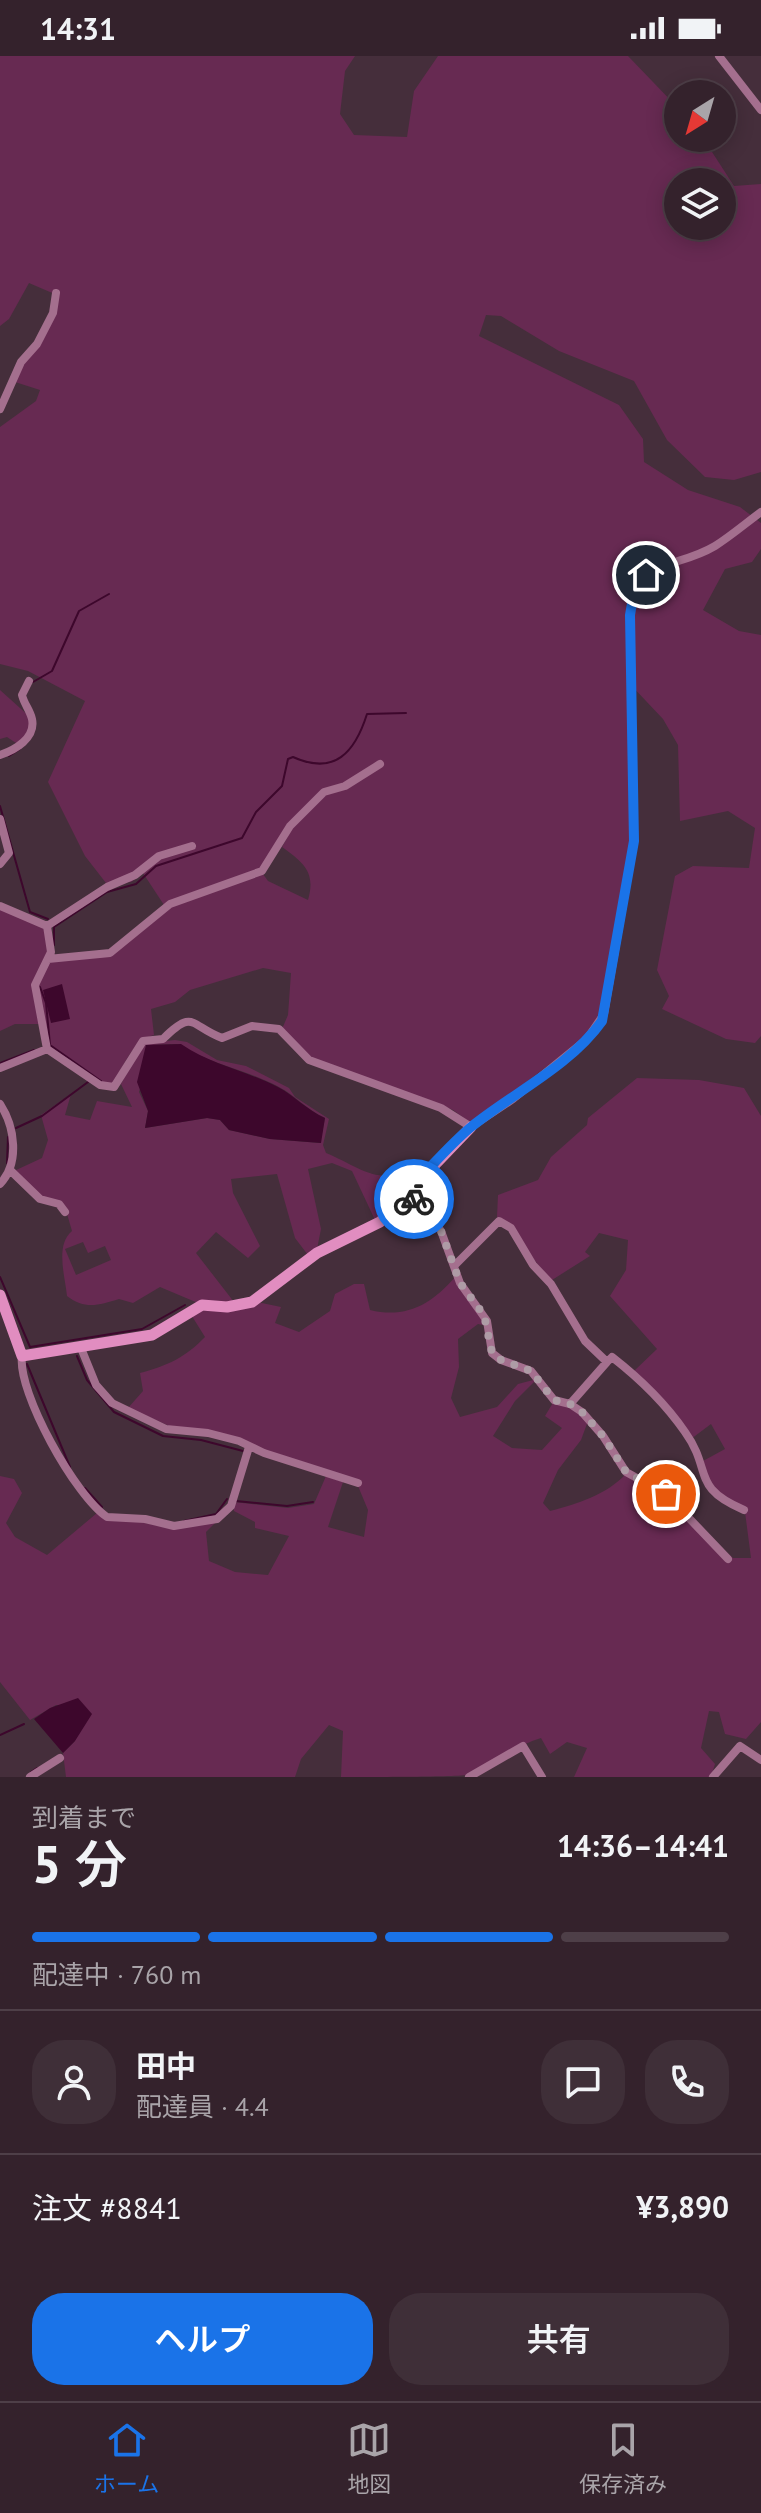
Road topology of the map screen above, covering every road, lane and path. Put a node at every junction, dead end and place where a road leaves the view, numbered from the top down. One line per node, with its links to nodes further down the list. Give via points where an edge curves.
1 (719, 56): 2 (street)
2 (761, 110)
3 (56, 293): 4 (street, via 53,313 21,362)
4 (0, 409)
5 (761, 512): 18 (street, via 715,545 657,567 634,592 634,841 604,1014 587,1039)
6 (29, 681): 7 (street, via 22,695 31,729 19,747)
7 (0, 755)
8 (380, 764): 14 (street, via 345,786 324,792 290,826 262,871 170,904 110,953)
9 (0, 819): 11 (street, via 9,853)
10 (192, 846): 13 (street, via 159,856)
11 (0, 864)
12 (0, 906): 13 (street)
13 (47, 926): 14 (street)
14 (48, 959): 15 (street, via 35,985)
15 (47, 1049): 16 (street); 18 (street, via 100,1085 114,1087 143,1041 163,1039 182,1021 198,1023 222,1038 252,1026 273,1027 309,1060 441,1108)
16 (0, 1068)
17 (0, 1104): 19 (street, via 12,1124)
18 (471, 1127): 21 (street)
19 (11, 1171): 20 (street); 22 (street, via 40,1199 59,1204)
20 (0, 1184)
21 (405, 1193): 23 (street, via 438,1225); 25 (street, via 380,1222 317,1253 252,1302 202,1305 152,1335)
22 (65, 1212)
23 (454, 1266): 27 (street, via 503,1222 551,1284 585,1341); 28 (street, via 487,1321 492,1353 531,1371 554,1400)
24 (0, 1295): 26 (street)
25 (81, 1348): 26 (street); 29 (street, via 96,1385 112,1403 166,1429 208,1433)
26 (22, 1356): 29 (street, via 28,1389 69,1475 107,1517 174,1526 217,1519 231,1506)
27 (607, 1362): 28 (street); 31 (street, via 612,1357 636,1376 686,1433 702,1459 707,1488)
28 (570, 1404): 32 (street, via 597,1428 626,1472 666,1494)
29 (249, 1447): 30 (street)
30 (358, 1483)
31 (744, 1510)
32 (728, 1559)
33 (60, 1758): 35 (street)
34 (761, 1760): 38 (street, via 740,1746)
35 (30, 1777)
36 (469, 1777): 37 (street, via 523,1746)
37 (542, 1777)
38 (713, 1777)

